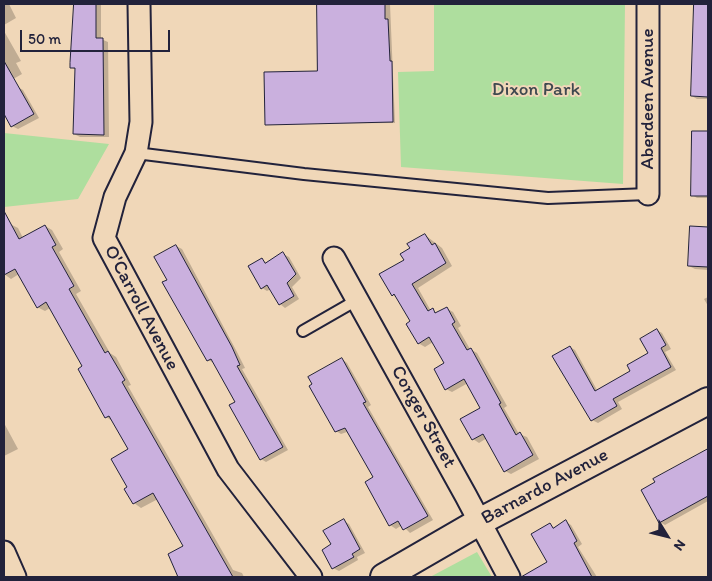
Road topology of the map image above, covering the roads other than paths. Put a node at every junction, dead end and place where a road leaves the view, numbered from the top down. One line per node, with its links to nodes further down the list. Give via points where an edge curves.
1 (140, 4): 3 (street, O'Carroll Avenue, via 141,122)
2 (648, 4): 4 (street, Aberdeen Avenue)
3 (136, 153): 4 (lane, via 313,175 548,198); 12 (street, O'Carroll Avenue, via 115,197 104,238 228,469)
4 (648, 194)
5 (334, 258): 6 (street, Conger Street)
6 (357, 300): 7 (lane); 9 (street, Conger Street)
7 (303, 331)
8 (708, 401): 9 (street, Barnardo Avenue)
9 (480, 522): 13 (street, Barnardo Avenue); 14 (street, Conger Street)
10 (4, 552): 11 (street)
11 (15, 577)
12 (310, 577)
13 (384, 577)
14 (508, 577)

